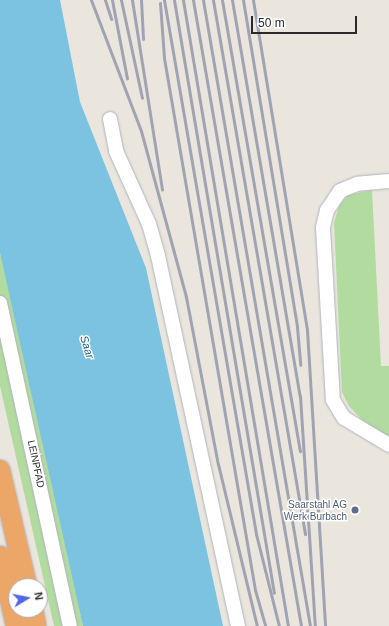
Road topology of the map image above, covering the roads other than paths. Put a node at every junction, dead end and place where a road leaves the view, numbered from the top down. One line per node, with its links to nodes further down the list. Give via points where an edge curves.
1 (110, 119): 10 (lane, via 116,151 149,224 158,256)
2 (389, 181): 4 (lane, via 356,184 340,191 327,210 323,228 333,400 344,418)
3 (0, 303): 9 (lane, LEINPFAD)
4 (389, 445)
5 (0, 470): 7 (highway)
6 (0, 556): 8 (highway)
7 (25, 578)
8 (16, 626)
9 (70, 626)
10 (238, 626)

